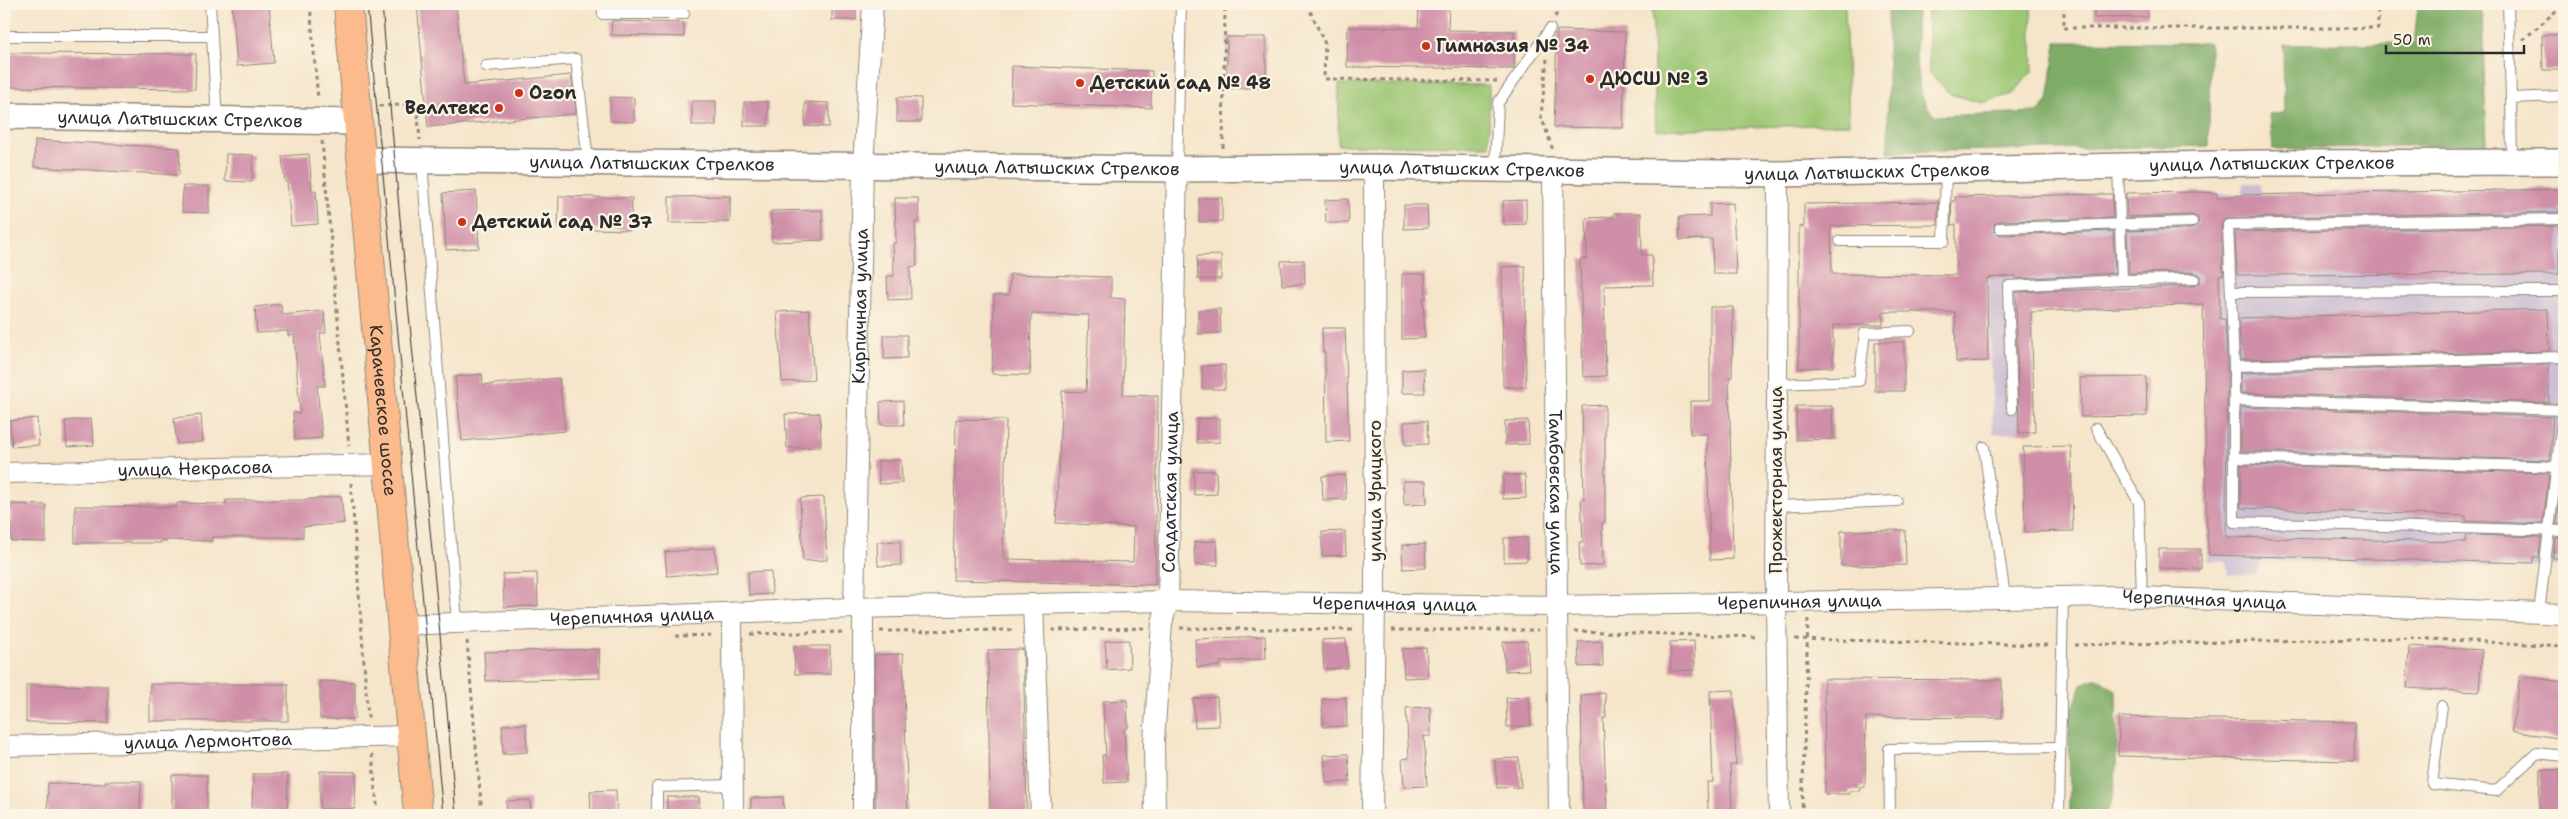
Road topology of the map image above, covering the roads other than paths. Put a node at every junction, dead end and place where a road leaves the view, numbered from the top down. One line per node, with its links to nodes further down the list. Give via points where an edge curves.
1 (210, 4): 10 (lane)
2 (348, 4): 14 (highway, Карачевское шоссе)
3 (602, 4): 7 (lane, via 603,14)
4 (873, 4): 22 (street, Кирпичная улица)
5 (1181, 4): 25 (lane)
6 (2508, 4): 13 (lane)
7 (684, 14)
8 (1550, 29): 26 (lane, via 1498,103)
9 (4, 36): 10 (lane)
10 (212, 36): 16 (lane)
11 (486, 66): 19 (lane, via 576,59)
12 (2564, 96): 13 (lane)
13 (2511, 98): 20 (lane)
14 (357, 114): 16 (street, улица Латышских Стрелков, via 320,121); 17 (highway, Карачевское шоссе)
15 (4, 116): 16 (street, улица Латышских Стрелков)
16 (217, 119)
17 (361, 160): 18 (street, улица Латышских Стрелков); 50 (highway, Карачевское шоссе)
18 (422, 161): 19 (street, улица Латышских Стрелков); 69 (lane)
19 (588, 162): 22 (street, улица Латышских Стрелков)
20 (2512, 162): 21 (street, улица Латышских Стрелков); 23 (street, улица Латышских Стрелков)
21 (2564, 162)
22 (863, 166): 25 (street, улица Латышских Стрелков); 65 (street, Кирпичная улица)
23 (2118, 166): 28 (street, улица Латышских Стрелков); 32 (lane)
24 (1374, 167): 25 (street, улица Латышских Стрелков); 26 (street, улица Латышских Стрелков); 62 (street, улица Урицкого)
25 (1177, 169): 60 (street, Солдатская улица)
26 (1495, 169): 27 (street, улица Латышских Стрелков)
27 (1553, 170): 29 (street, улица Латышских Стрелков); 64 (street, Тамбовская улица)
28 (1946, 170): 29 (street, улица Латышских Стрелков); 34 (lane, via 1944,241)
29 (1778, 174): 42 (street, Прожекторная улица)
30 (2564, 219): 38 (lane, via 2228,225)
31 (2192, 222): 32 (lane)
32 (2120, 224): 33 (lane); 36 (lane)
33 (2000, 228)
34 (1840, 241)
35 (2194, 279): 36 (lane)
36 (2122, 280): 45 (lane, via 2008,286)
37 (2564, 291): 38 (lane)
38 (2231, 292): 41 (lane)
39 (1910, 332): 42 (lane, via 1865,333 1858,381)
40 (2564, 357): 41 (lane)
41 (2234, 366): 43 (lane)
42 (1777, 384): 54 (street, Прожекторная улица)
43 (2234, 400): 46 (lane); 49 (lane)
44 (2564, 405): 46 (lane)
45 (2012, 409)
46 (2564, 410): 51 (lane)
47 (2096, 428): 59 (lane, via 2139,502)
48 (1984, 447): 58 (lane)
49 (2234, 458): 51 (lane); 55 (lane, via 2234,522)
50 (387, 464): 52 (street, улица Некрасова); 70 (highway, Карачевское шоссе)
51 (2561, 467): 55 (lane)
52 (4, 474)
53 (1897, 501): 54 (lane)
54 (1776, 506): 61 (street, Прожекторная улица)
55 (2550, 530): 56 (lane); 67 (lane)
56 (2564, 530)
57 (2063, 596): 58 (street, Черепичная улица); 59 (street, Черепичная улица); 74 (lane)
58 (2005, 597): 61 (street, Черепичная улица)
59 (2142, 597): 67 (street, Черепичная улица)
60 (1168, 601): 62 (street, Черепичная улица); 63 (street, Черепичная улица); 82 (street, Солдатская улица, via 1162,628 1154,741)
61 (1776, 601): 64 (street, Черепичная улица); 85 (street, Прожекторная улица)
62 (1375, 602): 64 (street, Черепичная улица); 83 (street, улица Урицкого)
63 (1033, 604): 65 (street, Черепичная улица); 81 (street)
64 (1558, 606): 84 (street, Тамбовская улица)
65 (858, 608): 66 (street, Черепичная улица); 80 (street, via 863,631)
66 (732, 613): 69 (street, Черепичная улица); 76 (street)
67 (2539, 613): 68 (street, Черепичная улица)
68 (2564, 614)
69 (457, 623): 70 (street, Черепичная улица)
70 (401, 625): 72 (highway, Карачевское шоссе)
71 (2442, 706): 75 (lane, via 2432,784 2496,791 2536,753)
72 (411, 736): 73 (street, улица Лермонтова); 77 (highway, Карачевское шоссе)
73 (4, 746)
74 (2060, 747): 86 (lane, via 1889,749); 87 (lane)
75 (2564, 756)
76 (732, 785): 78 (lane, via 657,787); 79 (street)
77 (418, 815)
78 (657, 815)
79 (733, 815)
80 (863, 815)
81 (1041, 815)
82 (1154, 815)
83 (1372, 815)
84 (1559, 815)
85 (1779, 815)
86 (1890, 815)
87 (2059, 815)

